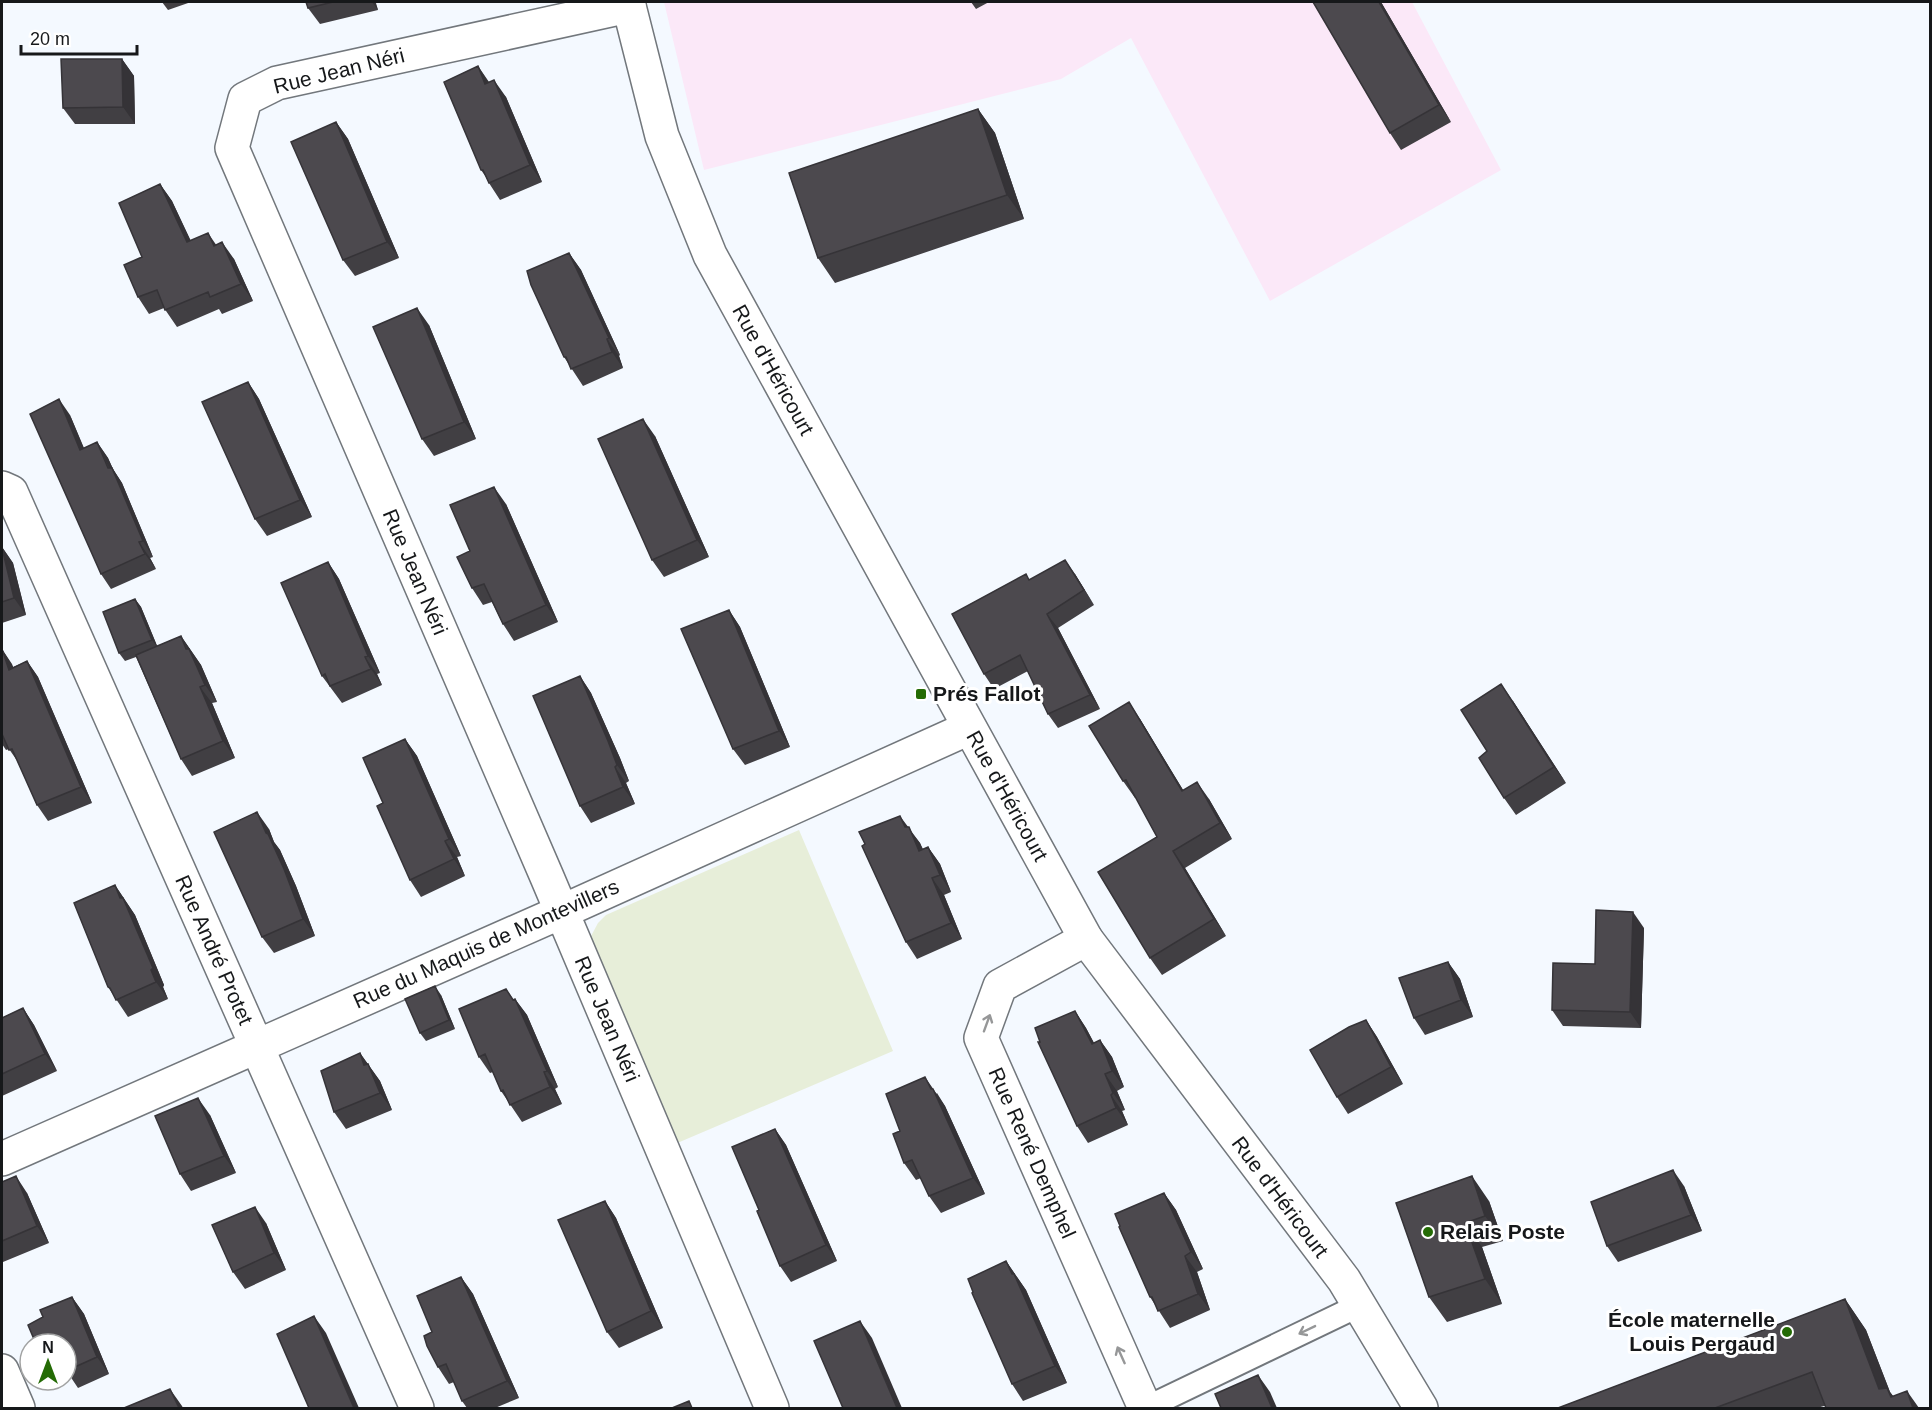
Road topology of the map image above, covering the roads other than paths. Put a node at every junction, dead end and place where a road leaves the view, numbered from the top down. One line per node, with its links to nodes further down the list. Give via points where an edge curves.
1 (628, 4): 3 (street, Rue d'Héricourt, via 662,136 710,255); 4 (street, Rue Jean Néri, via 277,83 245,99 232,148)
2 (6, 490): 6 (street, Rue André Protet)
3 (969, 728): 4 (street, Rue du Maquis de Montevillers); 5 (street, Rue d'Héricourt)
4 (561, 912): 6 (street, Rue du Maquis de Montevillers); 12 (street, Rue Jean Néri)
5 (1086, 939): 8 (street, Rue d'Héricourt); 13 (street, Rue René Demphel, one-way to 5, via 981,1038 1000,986)
6 (256, 1045): 7 (street, Rue du Maquis de Montevillers); 11 (street, Rue André Protet)
7 (2, 1159)
8 (1360, 1305): 13 (lane, one-way to 13); 14 (street, Rue d'Héricourt)
9 (2, 1371): 10 (street)
10 (18, 1408)
11 (417, 1408)
12 (772, 1408)
13 (1145, 1408)
14 (1421, 1408)

